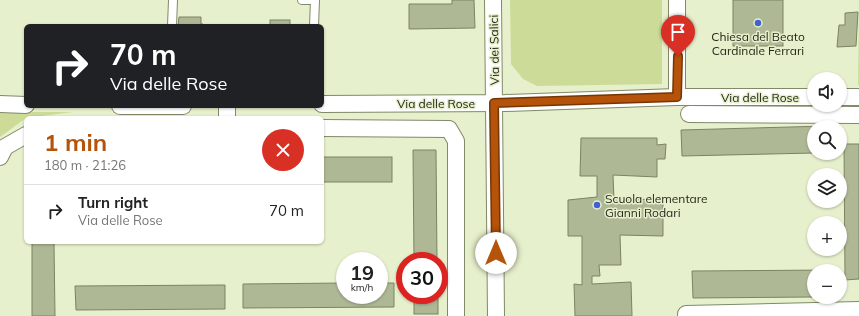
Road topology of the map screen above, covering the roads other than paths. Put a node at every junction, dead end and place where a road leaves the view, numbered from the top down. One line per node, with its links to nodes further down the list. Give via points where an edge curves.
1 (173, 0): 6 (lane)
2 (302, 0): 3 (lane)
3 (315, 0): 7 (lane)
4 (493, 0): 12 (street, Via dei Salici)
5 (677, 0): 8 (street)
6 (172, 24)
7 (314, 24)
8 (677, 97): 9 (street, Via delle Rose); 12 (street, Via delle Rose)
9 (807, 97)
10 (847, 97): 11 (street)
11 (859, 97)
12 (494, 103): 14 (street, Via delle Rose); 23 (street, Via dei Salici)
13 (0, 104): 15 (street)
14 (324, 104)
15 (24, 105)
16 (689, 114): 17 (street, Via delle Rose)
17 (859, 115)
18 (324, 128): 22 (street, via 449,129 456,140)
19 (24, 135): 20 (street, via 5,147)
20 (0, 157)
21 (859, 310): 24 (street)
22 (456, 316)
23 (496, 316)
24 (686, 316)

